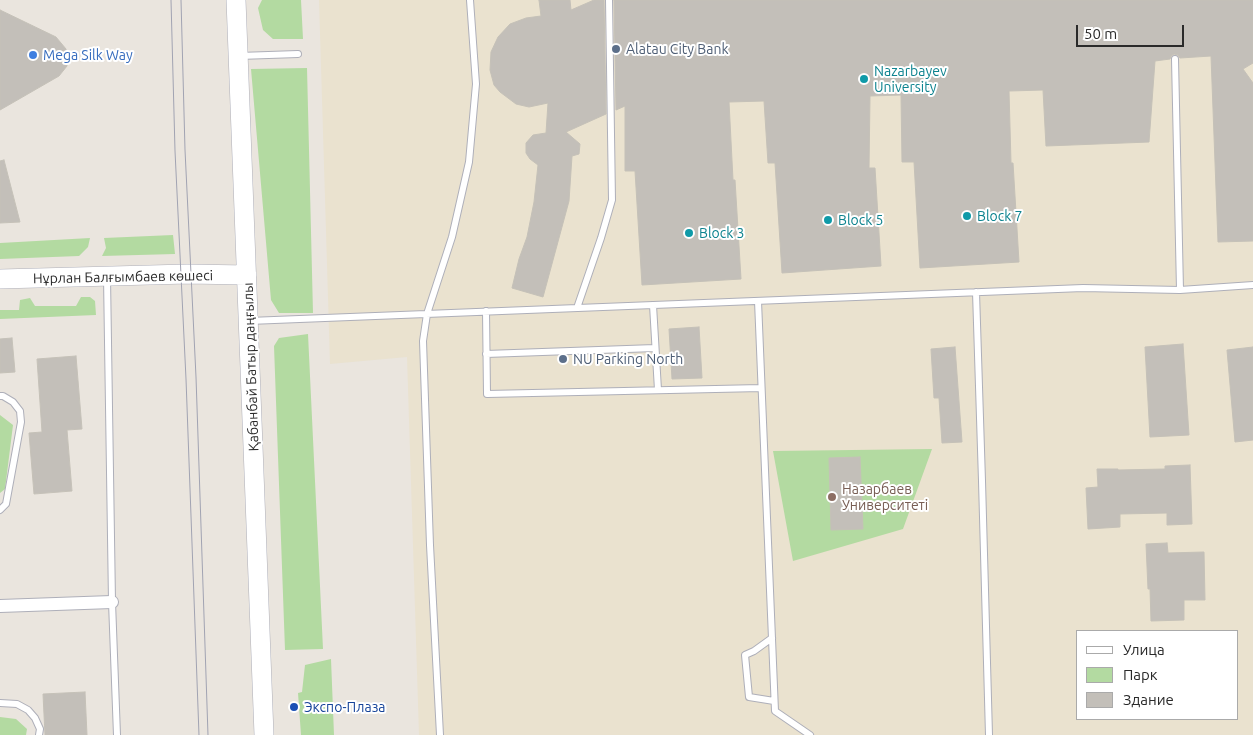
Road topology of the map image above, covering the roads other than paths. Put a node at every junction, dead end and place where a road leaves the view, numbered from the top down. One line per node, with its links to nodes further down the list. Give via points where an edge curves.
1 (236, 0): 5 (main road, Қабанбай Батыр даңғылы)
2 (470, 0): 17 (lane, via 476,84 469,162 452,237)
3 (609, 0): 15 (lane, via 612,200)
4 (298, 54): 5 (lane)
5 (238, 56): 7 (main road, Қабанбай Батыр даңғылы)
6 (1175, 58): 11 (lane)
7 (247, 275): 8 (main road, Нұрлан Балғымбаев көшесі); 18 (main road, Қабанбай Батыр даңғылы)
8 (108, 276): 9 (main road, Нұрлан Балғымбаев көшесі); 25 (lane)
9 (0, 279)
10 (1253, 285): 11 (lane)
11 (1180, 290): 12 (lane, via 1088,288)
12 (976, 292): 13 (lane); 35 (lane)
13 (758, 301): 14 (lane); 21 (lane)
14 (653, 305): 15 (lane); 19 (lane)
15 (577, 308): 16 (lane)
16 (486, 311): 17 (lane); 20 (lane)
17 (427, 314): 18 (lane); 33 (lane, via 423,341)
18 (249, 321): 32 (main road, Қабанбай Батыр даңғылы)
19 (656, 348): 20 (lane); 22 (lane)
20 (486, 354): 22 (lane, via 487,394)
21 (761, 388): 22 (lane); 27 (lane)
22 (658, 390)
23 (0, 396): 24 (lane, via 13,402 20,411 21,422 6,504)
24 (0, 510)
25 (112, 602): 26 (street); 31 (lane)
26 (0, 606)
27 (772, 638): 28 (lane); 28 (lane, via 745,654 749,697)
28 (774, 701): 34 (lane, via 775,711)
29 (0, 703): 30 (lane, via 17,704 28,710 40,729)
30 (39, 735)
31 (117, 735)
32 (264, 735)
33 (440, 735)
34 (810, 735)
35 (989, 735)

